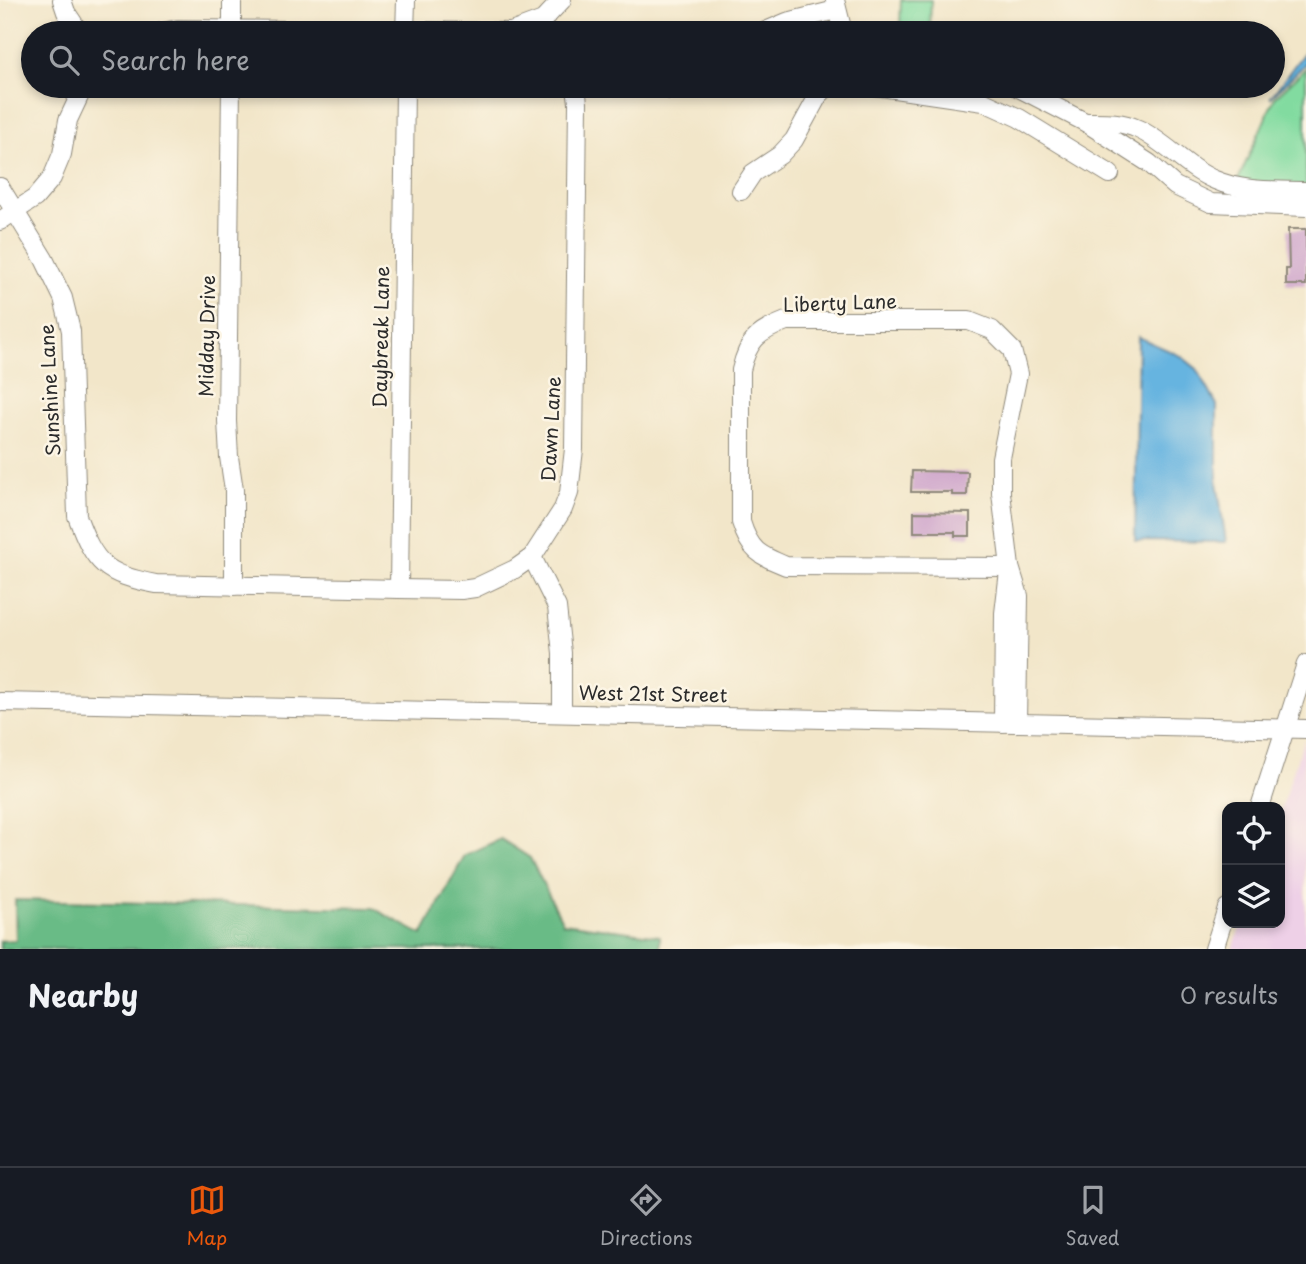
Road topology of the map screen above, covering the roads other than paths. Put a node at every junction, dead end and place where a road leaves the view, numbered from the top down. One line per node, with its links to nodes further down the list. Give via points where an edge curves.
1 (62, 0): 6 (street)
2 (232, 0): 7 (street)
3 (406, 0): 8 (street)
4 (562, 0): 9 (street)
5 (836, 5): 10 (street)
6 (72, 21)
7 (232, 21)
8 (405, 21)
9 (550, 21)
10 (790, 21)
11 (78, 98): 24 (street, via 52,178 35,198)
12 (231, 98): 28 (street, Midday Drive, via 227,421 234,489)
13 (405, 98): 29 (street, Daybreak Lane)
14 (577, 98): 25 (street, Dawn Lane, via 569,493)
15 (817, 98): 21 (street, via 794,140 753,173)
16 (966, 98): 19 (street, via 1019,118)
17 (1038, 98): 18 (street)
18 (1085, 122): 22 (street, via 1121,123 1138,129 1220,182); 23 (street, via 1149,163 1175,186 1211,203)
19 (1110, 174)
20 (0, 187): 24 (street, Sunshine Lane)
21 (741, 191)
22 (1306, 191)
23 (1306, 207)
24 (7, 216): 27 (street, Sunshine Lane, via 63,298 71,331 77,516 95,566)
25 (532, 557): 29 (street, Dawn Lane, via 475,588); 32 (street, via 557,607)
26 (1010, 567): 26 (street, Liberty Lane, via 1001,458 1018,374 1012,350 992,330 969,321 786,321 763,330 746,349 741,370 741,522 747,541 758,554 786,566); 33 (street, Liberty Lane, via 1004,614)
27 (124, 578): 28 (street, Dawn Lane, via 156,584)
28 (234, 586): 29 (street, Dawn Lane)
29 (399, 589)
30 (1306, 664): 34 (street)
31 (0, 702): 32 (street, West 21st Street)
32 (562, 713): 33 (street, West 21st Street)
33 (1010, 723): 34 (street, West 21st Street)
34 (1285, 729): 35 (street, West 21st Street); 36 (street)
35 (1306, 729)
36 (1262, 802)
37 (1222, 924): 38 (street)
38 (1214, 949)

